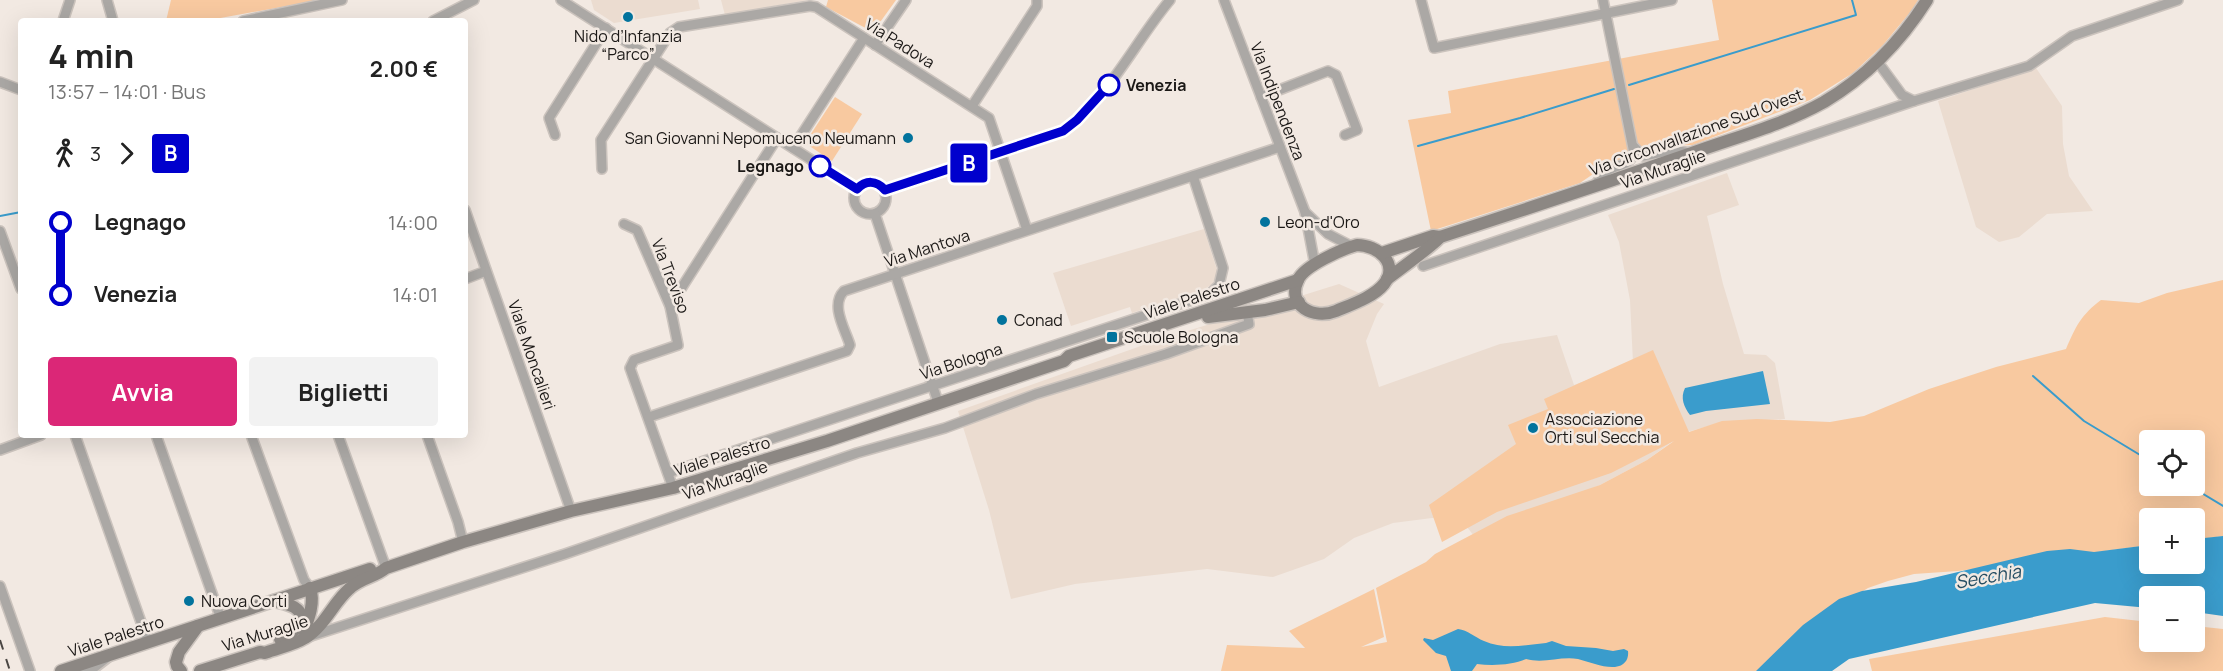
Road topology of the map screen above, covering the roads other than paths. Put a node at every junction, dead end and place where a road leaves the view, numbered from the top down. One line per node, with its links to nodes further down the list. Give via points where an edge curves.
1 (70, 0): 16 (street)
2 (107, 0): 17 (street)
3 (342, 0): 18 (street)
4 (474, 0): 19 (street)
5 (561, 0): 20 (street)
6 (906, 0): 22 (street)
7 (1224, 0): 27 (street, Via Indipendenza)
8 (1421, 0): 15 (street, via 1434,48)
9 (1603, 0): 15 (street)
10 (1672, 0): 15 (street)
11 (1927, 0): 24 (main road, Via Circonvallazione Sud Ovest)
12 (2178, 0): 28 (street, Via Muraglie, via 2072,36 2029,66)
13 (1165, 2): 36 (street, via 1109,85 1077,120 1063,131)
14 (1037, 3): 29 (street)
15 (1606, 12): 34 (street)
16 (64, 18)
17 (112, 18)
18 (257, 18)
19 (439, 18)
20 (606, 28): 23 (street); 30 (street, via 549,118)
21 (864, 38): 22 (street, Via Padova); 23 (street, Via Padova, via 810,6 679,27 670,33); 35 (street)
22 (875, 45): 29 (street, Via Padova)
23 (653, 58): 32 (street); 38 (street, Via Padova, via 601,140)
24 (1877, 61): 28 (street, via 1902,95); 37 (main road, Via Circonvallazione Sud Ovest, via 1848,86 1804,112)
25 (0, 82): 26 (street)
26 (18, 89)
27 (1261, 97): 31 (street, via 1328,71 1336,75 1357,130); 33 (street, Via Indipendenza)
28 (1914, 101): 53 (street, Via Muraglie)
29 (972, 106): 36 (street, Via Padova, via 989,118)
30 (555, 135)
31 (1345, 135)
32 (777, 138): 35 (street); 61 (street)
33 (1280, 147): 39 (street, Via Mantova); 43 (street, Via Indipendenza)
34 (1634, 147): 37 (street, via 1644,156 1673,150); 40 (street, via 1633,158 1608,171)
35 (793, 148): 41 (street)
36 (1002, 152): 42 (street); 47 (street, Via Padova)
37 (1691, 153): 40 (main road, Via Circonvallazione Sud Ovest)
38 (602, 169)
39 (1193, 176): 47 (street, Via Mantova); 64 (street, Via Bologna, via 1223,268 1215,290)
40 (1594, 187): 49 (main road, Via Circonvallazione Sud Ovest)
41 (857, 189): 42 (street, via 871,182); 44 (street, via 856,207)
42 (885, 190): 44 (street, via 886,204)
43 (1305, 212): 50 (street, Via Indipendenza, via 1328,234); 52 (street, Via Indipendenza)
44 (875, 214): 55 (street)
45 (468, 219): 54 (street, Viale Moncalieri)
46 (624, 224): 61 (street, Via Treviso, via 638,230)
47 (1027, 230): 55 (street, Via Mantova)
48 (0, 231): 59 (street)
49 (1440, 237): 51 (main road, Via Circonvallazione Sud Ovest); 57 (main road, Via Circonvallazione Sud Ovest)
50 (1351, 246): 51 (main road, via 1371,246); 52 (main road)
51 (1383, 254): 57 (main road, via 1388,265)
52 (1315, 265): 58 (main road)
53 (1423, 266)
54 (486, 271): 56 (street); 76 (street, Viale Moncalieri)
55 (897, 274): 64 (street); 66 (street, Via Mantova, via 839,296 837,304 850,345 847,351)
56 (468, 278)
57 (1387, 279): 60 (main road, Via Circonvallazione Sud Ovest, via 1373,292 1325,315 1306,310)
58 (1298, 280): 60 (main road); 63 (main road, Viale Palestro, via 1068,356)
59 (18, 281)
60 (1299, 302): 62 (main road, Viale Palestro)
61 (670, 306): 66 (street, Via Treviso, via 678,345 634,360 630,368)
62 (1247, 312): 63 (main road, Viale Palestro, via 1212,315 1071,362); 84 (street, Via Muraglie, via 1249,324 1166,354)
63 (1064, 361): 65 (main road, Viale Palestro)
64 (932, 386): 65 (street); 74 (street, Via Bologna)
65 (938, 402): 75 (main road, Viale Palestro)
66 (648, 417): 74 (street, Via Treviso)
67 (33, 438): 73 (street)
68 (76, 438): 85 (street)
69 (157, 438): 82 (street)
70 (252, 438): 80 (street)
71 (340, 438): 78 (street)
72 (427, 438): 77 (street)
73 (0, 450)
74 (668, 473): 75 (street, Via Treviso)
75 (673, 488): 76 (main road, Viale Palestro)
76 (571, 511): 77 (main road, Viale Palestro)
77 (464, 542): 78 (main road, Viale Palestro)
78 (386, 568): 80 (main road, Viale Palestro, via 376,567); 84 (main road, Viale Palestro, via 360,579 346,591)
79 (0, 586): 89 (street)
80 (310, 588): 81 (main road, Viale Palestro); 86 (main road, via 311,609 304,631)
81 (273, 600): 82 (main road, Viale Palestro); 88 (main road, via 295,608 300,614 297,630 291,636 229,656)
82 (222, 619): 83 (main road, Viale Palestro)
83 (198, 626): 85 (main road, Viale Palestro); 92 (main road, via 177,656)
84 (306, 638): 86 (main road, Via Muraglie)
85 (148, 642): 87 (main road, Viale Palestro)
86 (260, 652): 88 (main road, Via Muraglie)
87 (110, 655): 90 (main road, Viale Palestro); 91 (street)
88 (224, 663): 93 (main road, Via Muraglie)
89 (30, 671)
90 (61, 671)
91 (84, 671)
92 (181, 671)
93 (200, 671)

